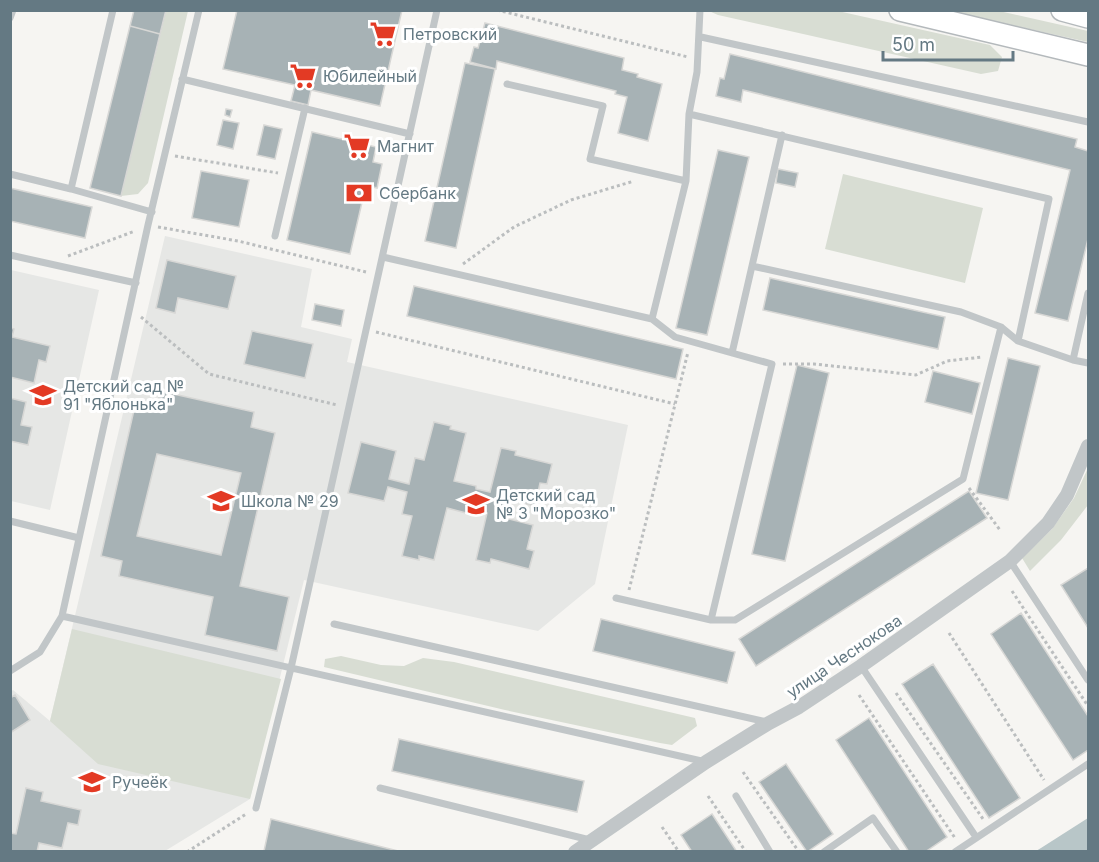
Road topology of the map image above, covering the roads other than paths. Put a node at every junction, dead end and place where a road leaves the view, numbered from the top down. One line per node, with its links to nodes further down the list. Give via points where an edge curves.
1 (13, 10): 9 (lane)
2 (112, 10): 21 (lane)
3 (199, 10): 12 (lane)
4 (437, 10): 17 (lane)
5 (700, 10): 10 (lane)
6 (900, 10): 11 (main road)
7 (1062, 10): 8 (main road)
8 (1089, 16)
9 (10, 18)
10 (700, 37): 15 (lane); 16 (lane)
11 (1089, 55)
12 (182, 80): 14 (lane); 22 (lane)
13 (507, 84): 20 (lane, via 603,106 590,159)
14 (305, 108): 17 (lane); 23 (lane)
15 (689, 114): 18 (lane); 20 (lane)
16 (1089, 122)
17 (410, 134): 25 (lane)
18 (782, 135): 26 (lane); 31 (lane, via 1049,199)
19 (10, 174): 21 (lane)
20 (686, 181): 29 (lane)
21 (71, 189): 22 (lane)
22 (152, 212): 27 (lane)
23 (275, 236)
24 (10, 255): 27 (lane)
25 (383, 257): 29 (lane); 44 (lane)
26 (752, 266): 30 (lane, via 961,312); 32 (lane)
27 (136, 283): 37 (lane)
28 (1089, 293): 33 (lane)
29 (652, 319): 32 (lane, via 675,337)
30 (1001, 327): 31 (lane); 41 (lane, via 963,479 735,620)
31 (1018, 341): 33 (lane)
32 (732, 353): 41 (lane, via 772,364)
33 (1073, 360): 34 (lane)
34 (1089, 363)
35 (1089, 446): 38 (street, улица Чеснокова, via 1067,495 1048,524)
36 (10, 521): 37 (lane)
37 (79, 538): 40 (lane)
38 (1010, 561): 43 (street, улица Чеснокова); 46 (lane)
39 (616, 598): 41 (lane)
40 (62, 616): 44 (lane); 45 (lane, via 40,652)
41 (711, 620)
42 (334, 624): 47 (lane)
43 (861, 666): 47 (street, улица Чеснокова); 53 (lane)
44 (291, 668): 48 (lane); 52 (lane)
45 (10, 671)
46 (1089, 680)
47 (769, 723): 48 (street, улица Чеснокова)
48 (706, 762): 54 (street, улица Чеснокова)
49 (1089, 764): 53 (lane)
50 (380, 788): 54 (lane)
51 (736, 796): 56 (lane)
52 (256, 808)
53 (976, 837): 59 (lane)
54 (591, 840): 55 (street, улица Чеснокова)
55 (575, 852)
56 (770, 852)
57 (824, 852): 58 (lane, via 873,818)
58 (897, 852)
59 (955, 852)

